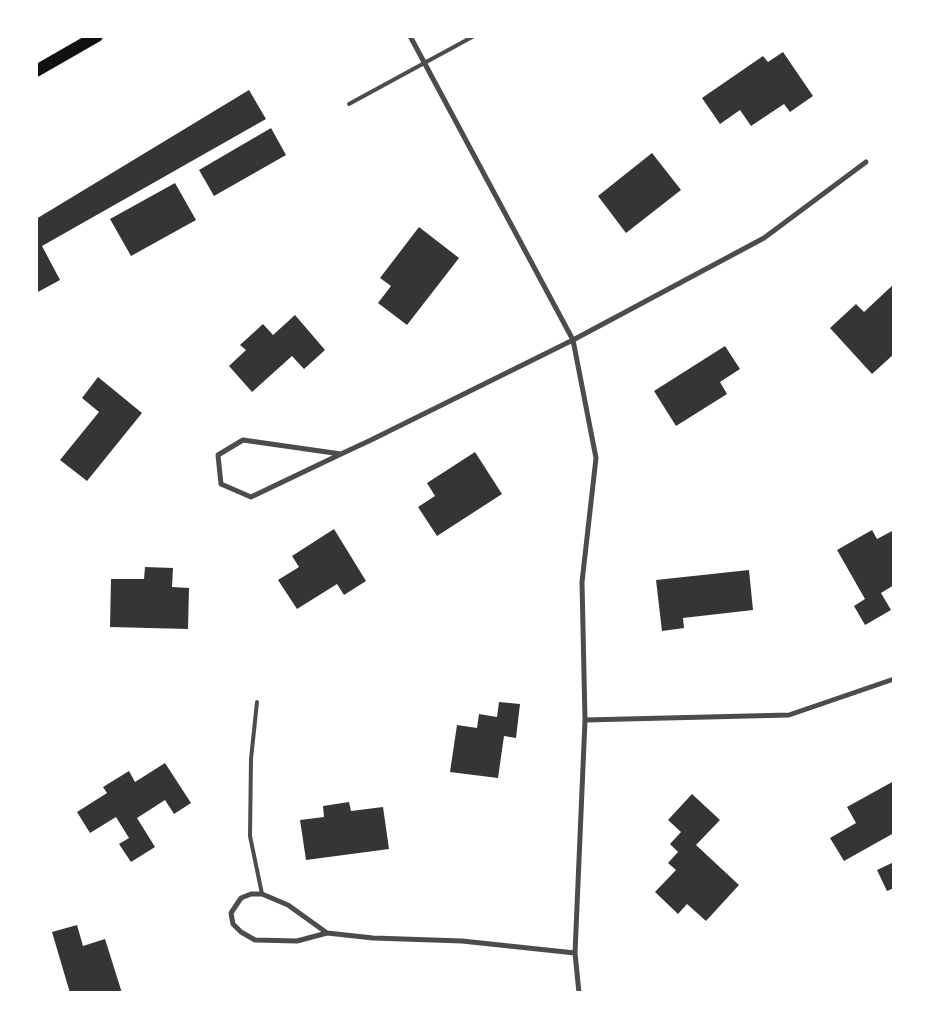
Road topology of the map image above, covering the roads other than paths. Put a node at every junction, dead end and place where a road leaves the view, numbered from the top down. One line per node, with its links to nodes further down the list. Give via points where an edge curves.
1 (97, 36): 5 (main road)
2 (410, 36): 4 (street)
3 (474, 36): 4 (lane)
4 (425, 64): 6 (lane); 8 (street)
5 (36, 71)
6 (350, 104)
7 (866, 162): 8 (street, via 764,238)
8 (573, 340): 9 (street); 12 (street, via 596,458 582,582)
9 (341, 454): 9 (street, via 243,440 218,454 221,484 251,496)
10 (894, 679): 12 (street, via 789,715)
11 (257, 702): 13 (lane, via 250,836)
12 (585, 720): 15 (street)
13 (262, 894): 14 (street, via 288,905); 14 (street, via 242,898 231,913 233,924 249,938 269,942 297,941)
14 (327, 933): 15 (street, via 462,941)
15 (575, 953): 16 (street)
16 (579, 993)

